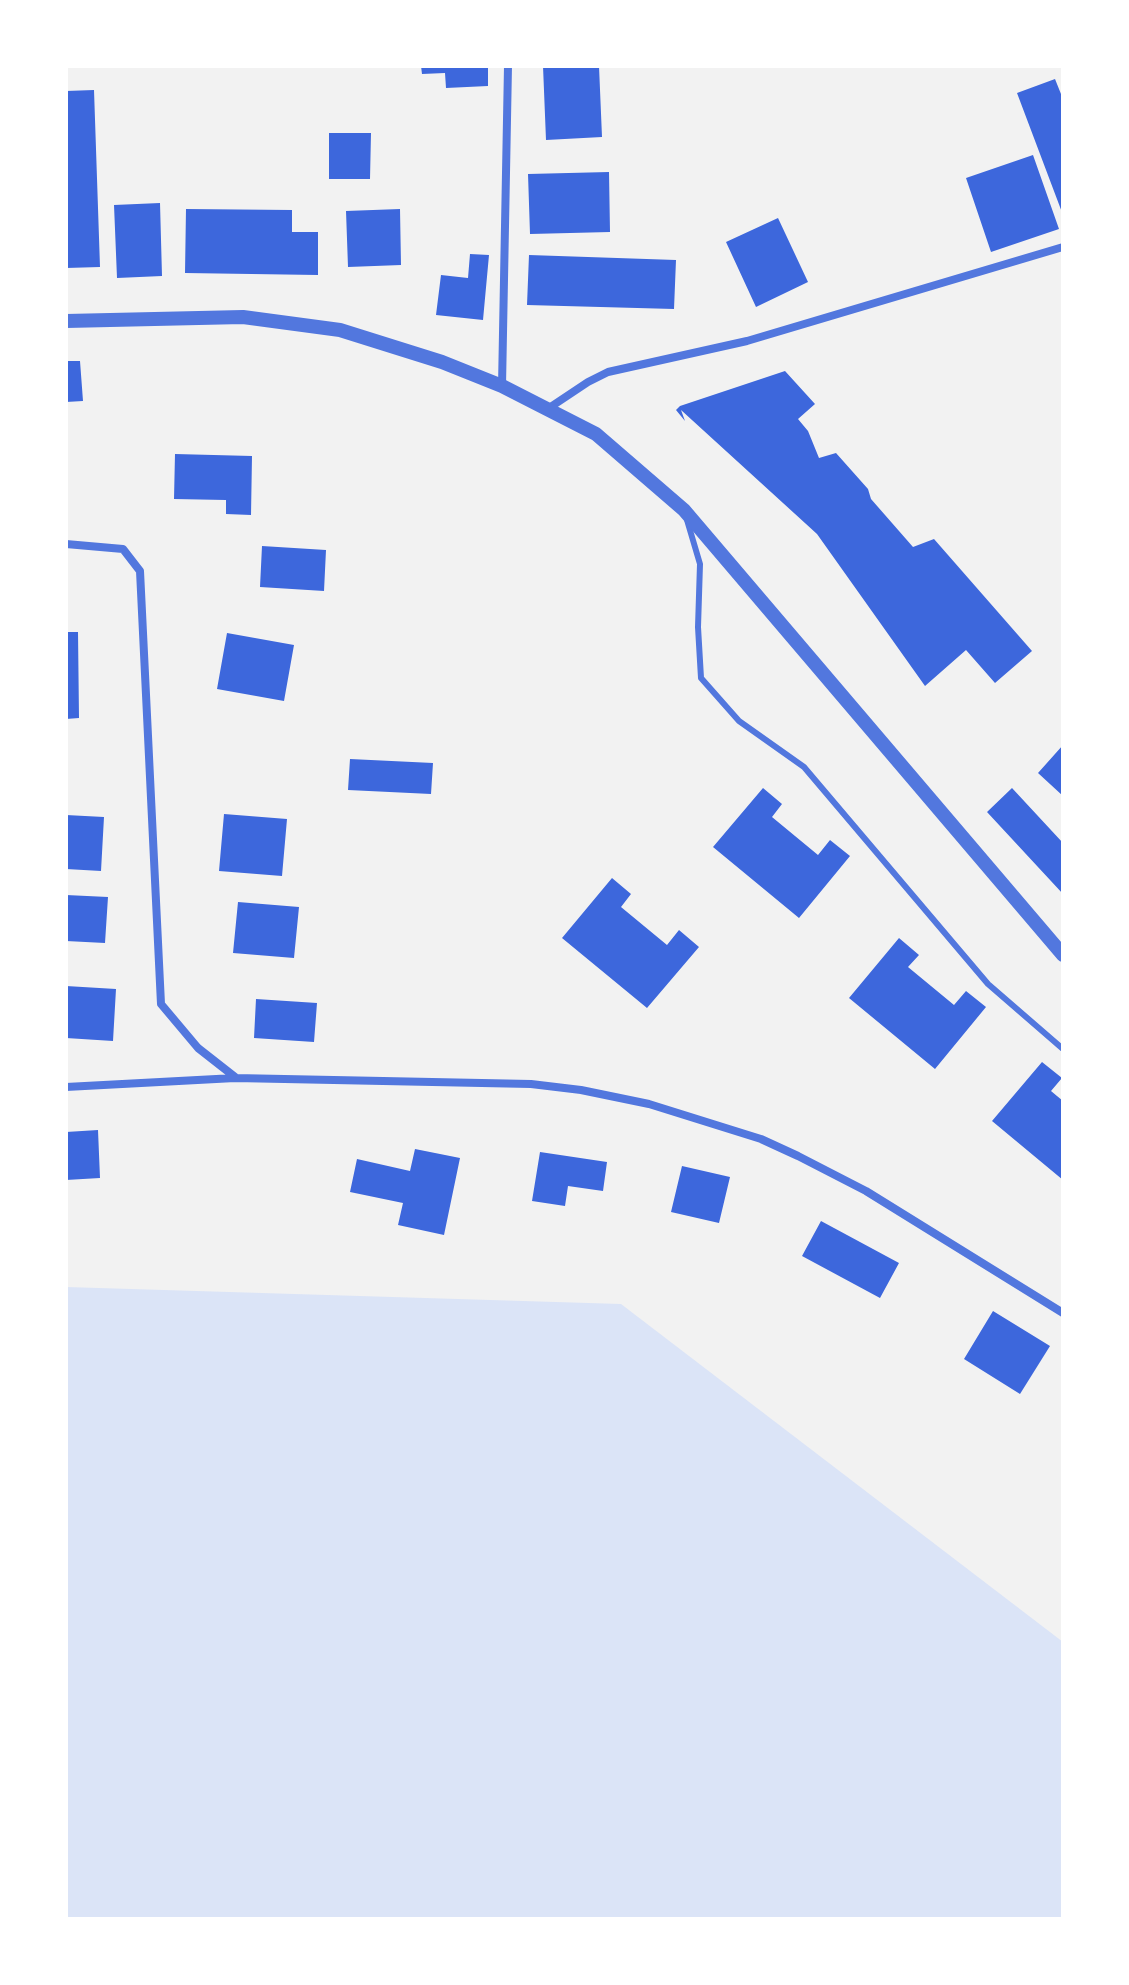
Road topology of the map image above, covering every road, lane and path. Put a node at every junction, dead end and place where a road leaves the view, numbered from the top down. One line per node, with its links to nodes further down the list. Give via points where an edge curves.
1 (508, 66): 4 (street)
2 (1063, 247): 5 (street, via 747,341 608,372)
3 (66, 321): 4 (street, via 243,317 340,330)
4 (502, 386): 5 (street)
5 (549, 408): 6 (street, via 596,434)
6 (684, 510): 8 (street); 9 (lane, via 700,564 701,678 739,721 804,767 988,984)
7 (66, 544): 10 (street, via 123,549 140,571 161,1004 198,1048)
8 (1063, 955)
9 (1063, 1049)
10 (235, 1078): 11 (street); 12 (street, via 531,1084 649,1104 798,1156 866,1191)
11 (66, 1087)
12 (1063, 1313)

